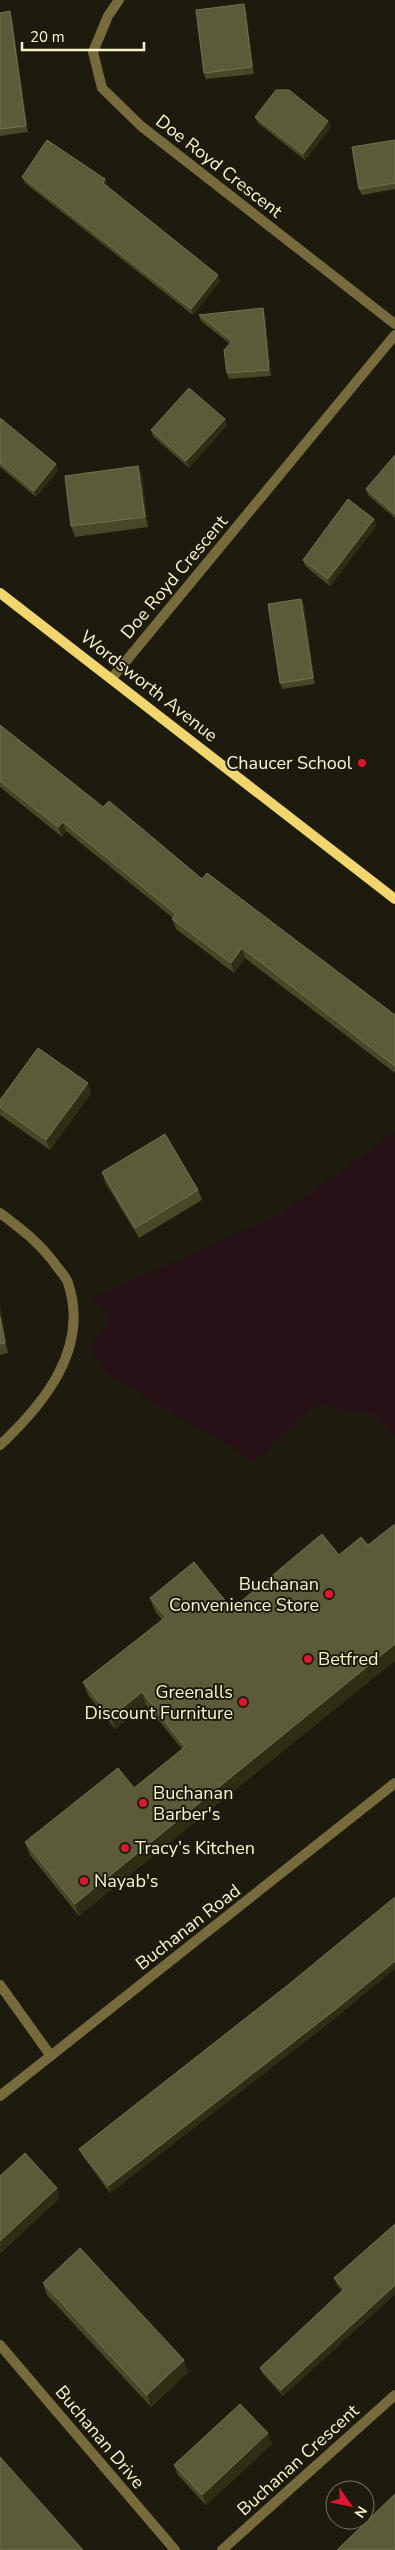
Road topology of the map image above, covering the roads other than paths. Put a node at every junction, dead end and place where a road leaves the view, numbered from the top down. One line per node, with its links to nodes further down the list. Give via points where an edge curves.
1 (119, 0): 2 (street, Doe Royd Crescent, via 108,16 94,52 102,88 141,126)
2 (395, 324)
3 (395, 335): 5 (street, Doe Royd Crescent)
4 (0, 592): 5 (street, Wordsworth Avenue)
5 (112, 678): 6 (street, Wordsworth Avenue)
6 (395, 899)
7 (0, 1213): 8 (street, via 40,1244 68,1282 74,1320 74,1332 60,1374 20,1427)
8 (0, 1445)
9 (395, 1783): 11 (street, Buchanan Road)
10 (0, 1985): 11 (street)
11 (51, 2056): 12 (street, Buchanan Road)
12 (0, 2096)
13 (0, 2345): 15 (street, Buchanan Drive)
14 (395, 2395): 16 (street, Buchanan Crescent)
15 (175, 2550)
16 (222, 2550)

